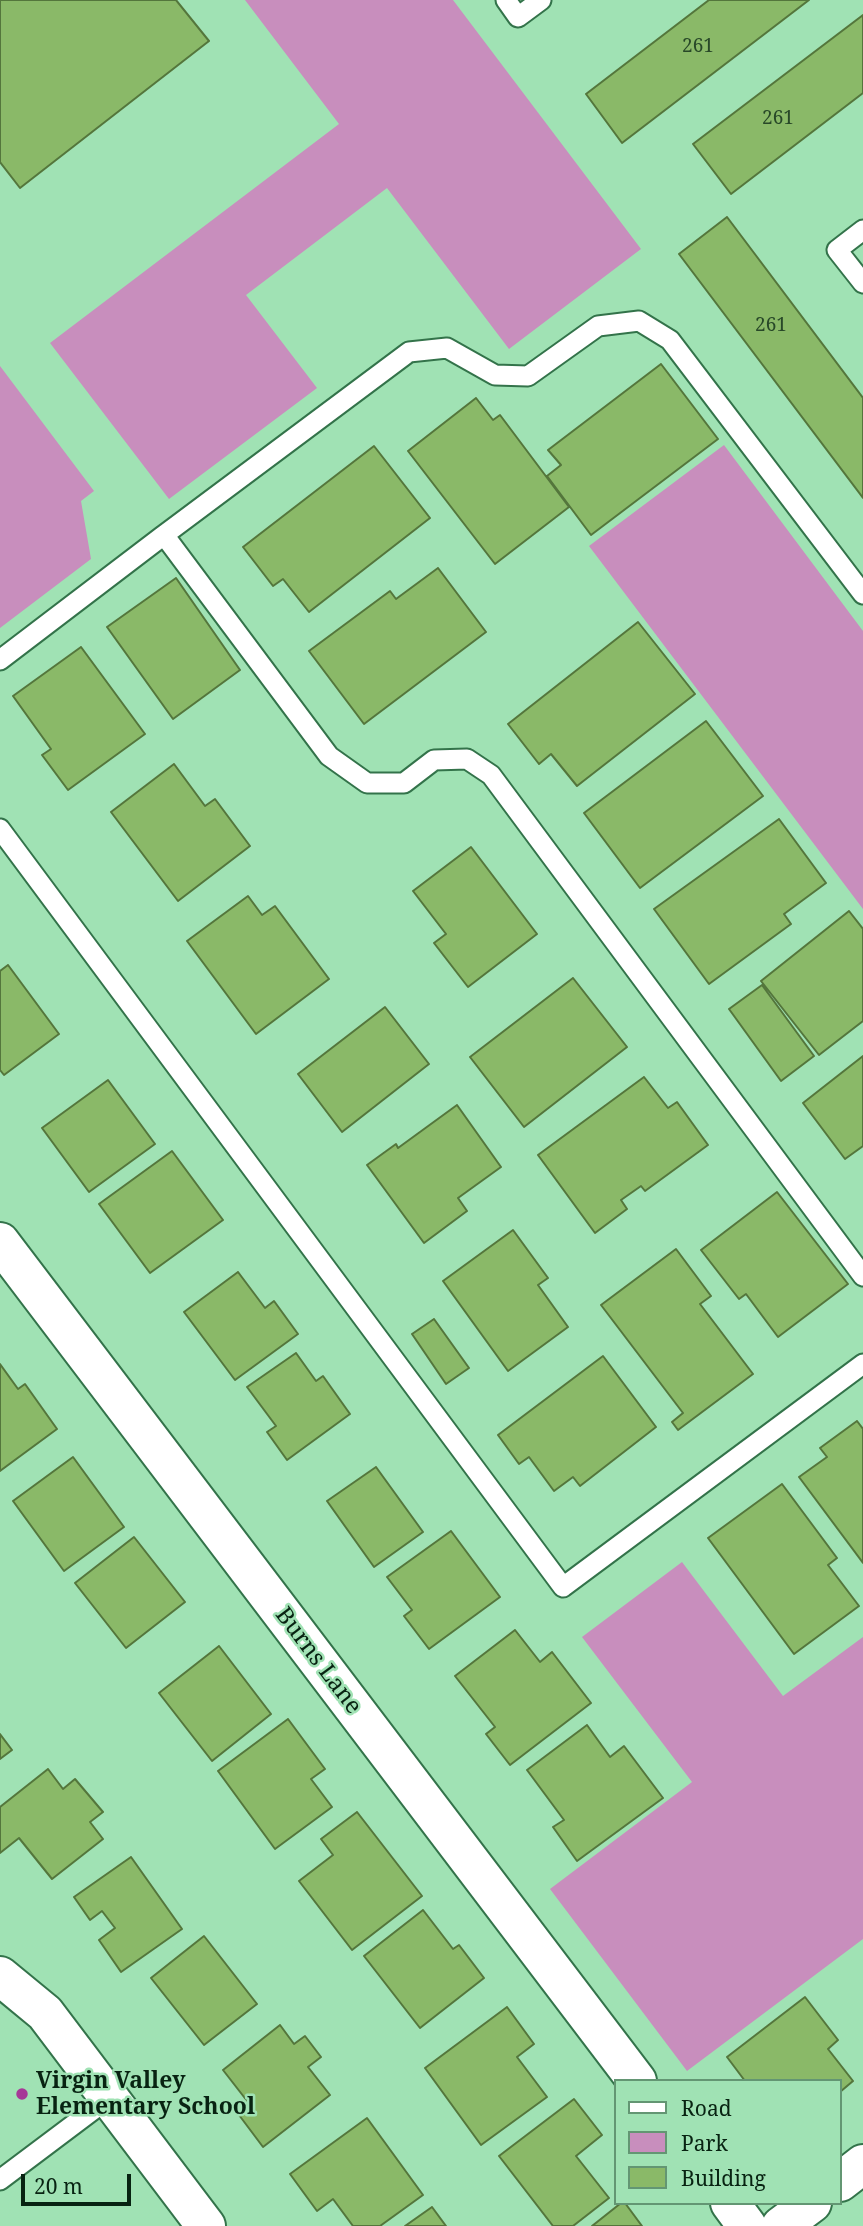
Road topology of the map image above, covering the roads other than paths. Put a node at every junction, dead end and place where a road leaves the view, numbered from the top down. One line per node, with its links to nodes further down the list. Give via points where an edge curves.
1 (506, 0): 2 (lane, via 519,17)
2 (541, 0)
3 (863, 230): 4 (lane, via 837,250)
4 (863, 283)
5 (164, 535): 6 (lane, via 409,352 447,348 495,375 528,376 598,326 639,321 670,340); 7 (lane); 10 (lane, via 329,756 367,783 404,783 434,760 467,759 491,775)
6 (863, 594)
7 (0, 660)
8 (0, 829): 11 (lane, via 563,1587)
9 (0, 1242): 13 (street, Burns Lane)
10 (863, 1276)
11 (863, 1364)
12 (0, 1976): 14 (street, via 45,2013)
13 (635, 2079)
14 (109, 2098): 16 (lane); 20 (street)
15 (863, 2164): 17 (street)
16 (0, 2180)
17 (842, 2180)
18 (731, 2205): 21 (street)
19 (808, 2205): 22 (street)
20 (206, 2226)
21 (747, 2226)
22 (782, 2226)

